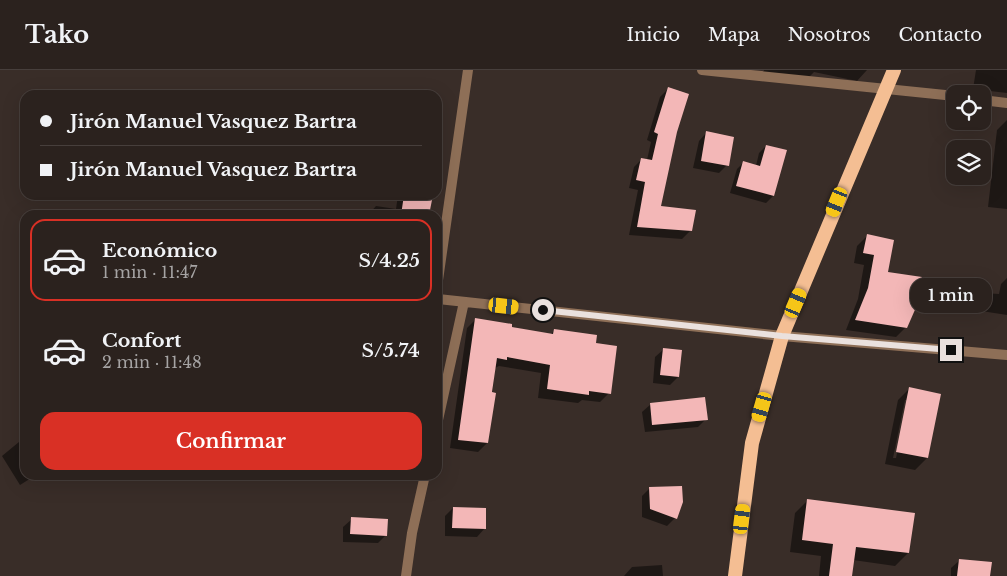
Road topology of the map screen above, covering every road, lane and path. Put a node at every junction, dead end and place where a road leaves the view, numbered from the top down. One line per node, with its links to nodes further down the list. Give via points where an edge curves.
1 (468, 70): 8 (street)
2 (702, 70): 4 (street)
3 (894, 70): 4 (highway)
4 (886, 88): 5 (street); 11 (highway)
5 (946, 95)
6 (991, 101): 7 (street)
7 (1007, 103)
8 (442, 252)
9 (442, 299): 10 (street)
10 (464, 302): 11 (street); 13 (street)
11 (782, 336): 12 (street); 16 (highway, via 752,443)
12 (1007, 355)
13 (442, 402)
14 (424, 480): 15 (street)
15 (406, 576)
16 (734, 576)

